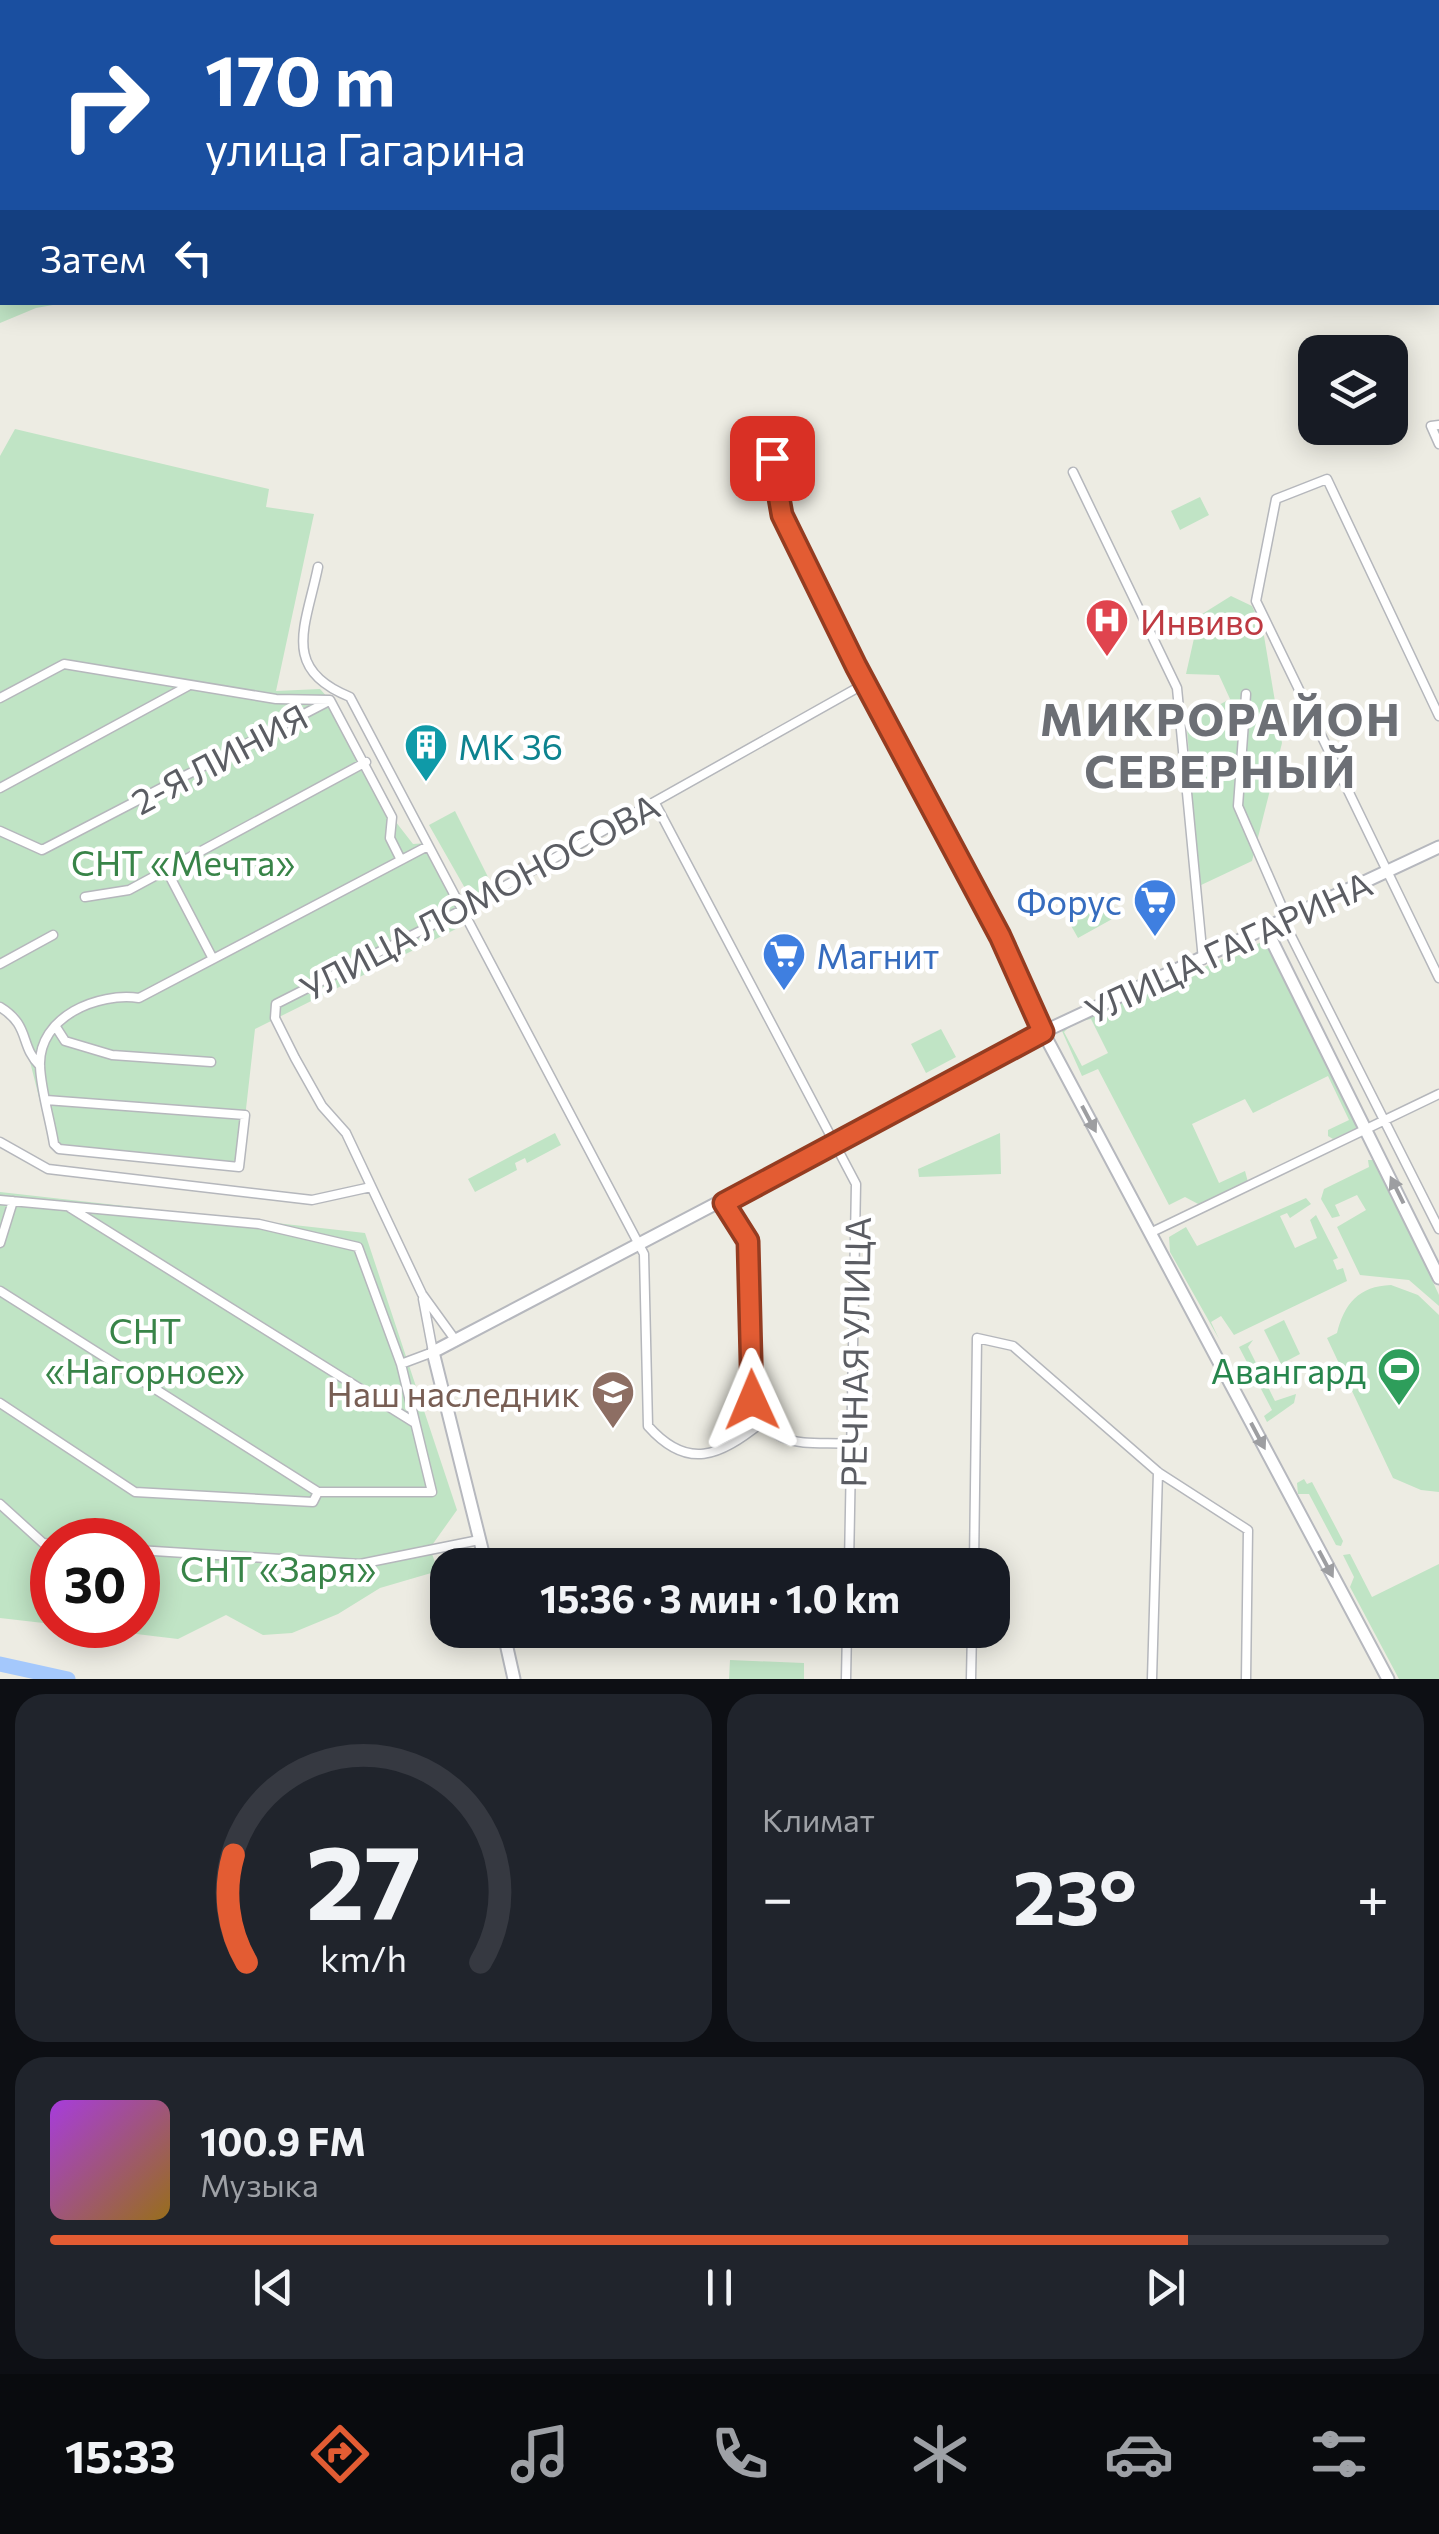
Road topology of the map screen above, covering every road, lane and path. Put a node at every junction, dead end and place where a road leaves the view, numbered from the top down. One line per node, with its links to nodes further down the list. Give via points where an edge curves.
1 (1439, 425): 2 (street, via 1430,426)
2 (1439, 444)
3 (778, 450): 6 (street, via 772,458 782,515)
4 (1073, 472): 27 (street, via 1177,688)
5 (318, 566): 16 (street, via 304,663 313,676 350,697)
6 (866, 683): 14 (street, УЛИЦА ЛОМОНОСОВА); 32 (street, via 1000,936)
7 (188, 686): 9 (street, via 64,664); 10 (street); 13 (street)
8 (1246, 694): 23 (street, via 1238,806)
9 (0, 698)
10 (330, 700): 12 (street); 15 (street, 2-Я ЛИНИЯ, via 42,850)
11 (1439, 716): 20 (street, via 1327,479 1276,499 1256,601)
12 (366, 762): 18 (street, via 392,817 390,838); 19 (street)
13 (0, 788)
14 (656, 803): 22 (street, УЛИЦА ЛОМОНОСОВА); 40 (street, РЕЧНАЯ УЛИЦА)
15 (0, 831)
16 (426, 847): 18 (street); 22 (street)
17 (1439, 847): 20 (street, УЛИЦА ГАГАРИНА)
18 (401, 860): 26 (street)
19 (168, 870): 21 (street, via 129,890); 26 (street)
20 (1386, 873): 23 (street, УЛИЦА ГАГАРИНА); 29 (street)
21 (85, 898)
22 (462, 910): 42 (street, УЛИЦА ЛОМОНОСОВА, via 283,999 273,1010); 51 (street)
23 (1284, 922): 24 (street, УЛИЦА ГАГАРИНА); 37 (street)
24 (1267, 931): 27 (street, УЛИЦА ГАГАРИНА); 38 (street)
25 (53, 935): 28 (street)
26 (212, 960): 31 (street, via 138,998 100,997)
27 (1202, 960): 32 (street, УЛИЦА ГАГАРИНА)
28 (0, 964)
29 (1439, 978)
30 (0, 1007): 34 (street, via 24,1025)
31 (56, 1027): 33 (street, via 65,1041 112,1055); 34 (street)
32 (1043, 1032): 40 (street, УЛИЦА ГАГАРИНА); 49 (street, one-way to 49)
33 (211, 1062)
34 (40, 1066): 36 (street)
35 (1439, 1094): 37 (street)
36 (46, 1100): 41 (street, via 59,1149); 41 (street, via 245,1115)
37 (1383, 1121): 38 (street); 48 (street)
38 (1367, 1129): 49 (street); 52 (street, one-way to 38)
39 (0, 1142): 43 (street, via 48,1168)
40 (837, 1144): 46 (street, УЛИЦА ГАГАРИНА); 63 (street, РЕЧНАЯ УЛИЦА, via 857,1188)
41 (240, 1167): 43 (street)
42 (371, 1188): 43 (street, via 320,1200); 54 (street)
43 (237, 1189)
44 (0, 1200): 45 (street)
45 (13, 1201): 47 (street); 50 (street)
46 (724, 1203): 51 (street, УЛИЦА ГАГАРИНА); 62 (street, via 748,1241 752,1400)
47 (65, 1204): 59 (street, via 260,1224 358,1247); 61 (street)
48 (1439, 1230)
49 (1150, 1233): 81 (street, one-way to 81)
50 (0, 1243)
51 (640, 1246): 57 (street, УЛИЦА ГАГАРИНА); 62 (street, via 649,1301 648,1426 667,1447 703,1456 729,1448)
52 (1439, 1278)
53 (0, 1292): 65 (street)
54 (422, 1294): 55 (street); 56 (street)
55 (444, 1322): 56 (street); 57 (street)
56 (428, 1328): 58 (street)
57 (456, 1340): 58 (street, УЛИЦА ГАГАРИНА)
58 (433, 1352): 59 (street); 68 (street)
59 (401, 1364): 61 (street)
60 (0, 1403): 65 (street, via 135,1492 313,1502)
61 (415, 1423): 65 (street, via 432,1492)
62 (760, 1423): 63 (street, via 780,1440)
63 (852, 1444): 70 (street, РЕЧНАЯ УЛИЦА)
64 (1158, 1472): 71 (street, via 1014,1346 978,1338); 79 (street); 80 (street, via 1248,1530)
65 (318, 1492)
66 (0, 1504): 67 (street)
67 (30, 1532)
68 (479, 1540): 69 (street); 72 (street, via 360,1564)
69 (481, 1548)
70 (849, 1548)
71 (974, 1548)
72 (160, 1551)
73 (507, 1648): 76 (street)
74 (847, 1648): 77 (street)
75 (972, 1648): 78 (street)
76 (514, 1679)
77 (846, 1679)
78 (971, 1679)
79 (1152, 1679)
80 (1246, 1679)
81 (1388, 1679)

